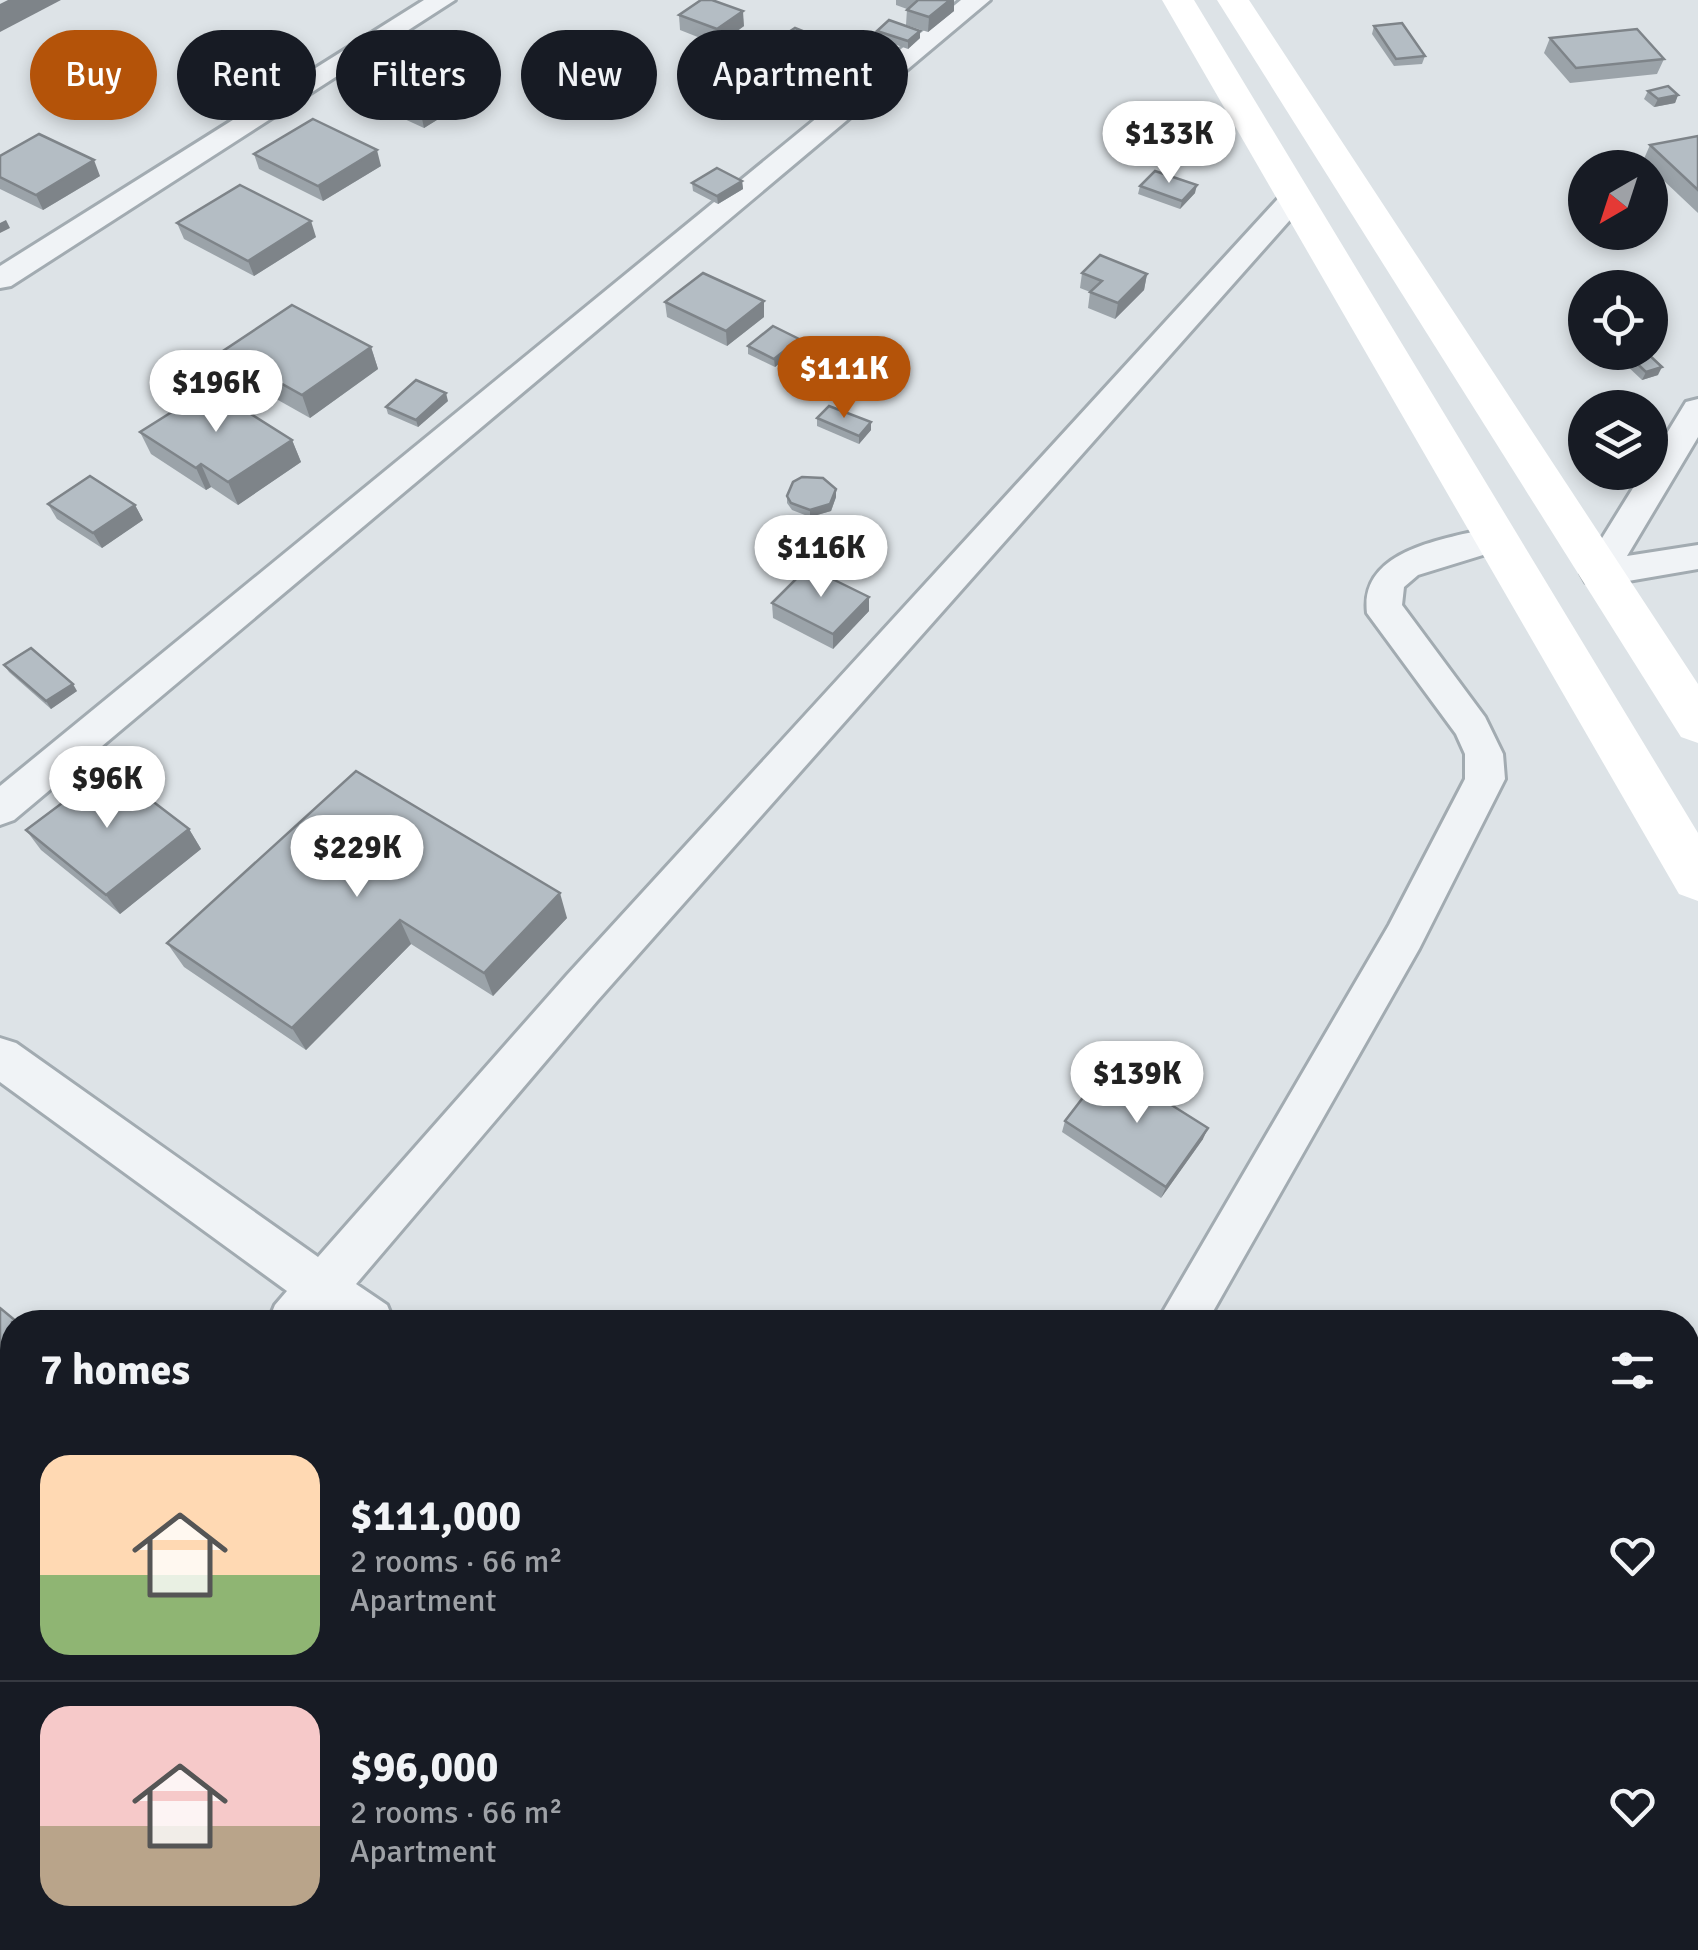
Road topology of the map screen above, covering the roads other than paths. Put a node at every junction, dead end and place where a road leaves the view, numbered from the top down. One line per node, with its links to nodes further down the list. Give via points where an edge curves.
1 (442, 0): 6 (street)
2 (977, 0): 12 (street)
3 (1178, 0): 5 (main road)
4 (1233, 0): 10 (main road)
5 (1295, 197): 8 (main road); 15 (street, via 582,988)
6 (0, 279)
7 (1698, 410): 10 (street)
8 (1497, 538): 13 (main road); 18 (street, via 1406,566 1384,592 1385,613 1479,740 1485,779 1404,937)
9 (1698, 557): 10 (street)
10 (1599, 573): 11 (main road)
11 (1698, 724)
12 (0, 809)
13 (1698, 879)
14 (0, 1058): 15 (street)
15 (323, 1288): 16 (street); 17 (street)
16 (303, 1310)
17 (353, 1310)
18 (1188, 1310)

